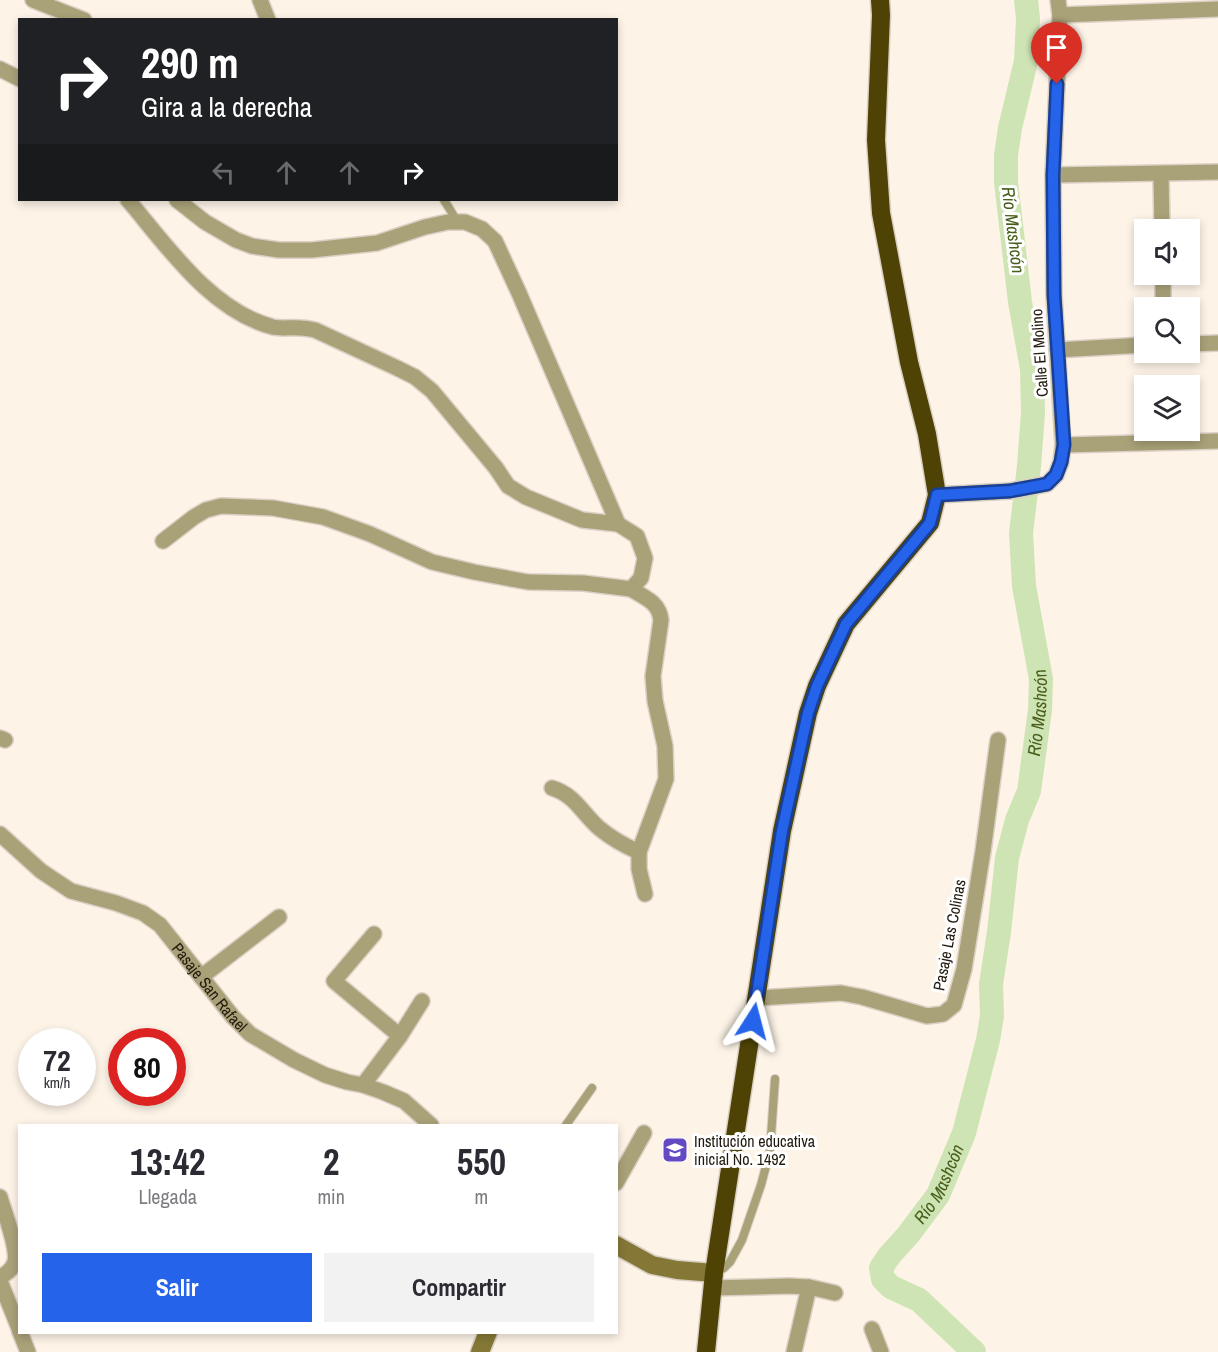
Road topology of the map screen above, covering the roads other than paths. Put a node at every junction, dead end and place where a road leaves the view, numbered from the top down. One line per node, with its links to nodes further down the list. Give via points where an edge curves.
1 (33, 0): 6 (street)
2 (260, 0): 7 (street)
3 (880, 0): 24 (highway, via 876,140 880,213)
4 (1059, 7): 5 (street); 12 (street, Calle El Molino)
5 (1218, 9)
6 (79, 18)
7 (267, 18)
8 (0, 69): 9 (street)
9 (18, 78)
10 (1218, 172): 11 (street)
11 (1161, 174): 12 (street); 16 (street)
12 (1053, 175): 21 (street, Calle El Molino)
13 (129, 201): 25 (street, via 202,285 225,304 275,327 315,330 415,377 432,392 508,486 582,520)
14 (178, 201): 17 (street, via 236,240 279,250 377,243 431,225)
15 (445, 201): 17 (lane)
16 (1162, 219)
17 (457, 221): 25 (street, via 474,225 495,241)
18 (1218, 343): 19 (street)
19 (1200, 344)
20 (1134, 346): 21 (street)
21 (1057, 350): 23 (street, Calle El Molino)
22 (1218, 441): 23 (street)
23 (1064, 445): 24 (street, Calle El Molino, via 1056,475 1047,484 1010,491)
24 (937, 495): 36 (highway, via 930,523 846,624 817,686 782,831)
25 (618, 524): 27 (street, via 637,536 645,558 641,578)
26 (163, 542): 27 (street, via 194,516 214,508 273,508 323,517 432,562 474,572 528,582)
27 (631, 589): 31 (street, via 660,612 653,688 666,767 663,789)
28 (998, 740): 36 (street, Pasaje Las Colinas, via 964,969 954,1005 943,1014 927,1016 841,993)
29 (552, 789): 31 (street, via 568,795 615,840)
30 (0, 834): 35 (street, Pasaje San Rafael, via 41,871 72,891 143,913 159,925)
31 (639, 852): 32 (street)
32 (645, 894)
33 (279, 917): 35 (street)
34 (374, 934): 38 (street, via 334,981)
35 (201, 977): 40 (street, Pasaje San Rafael, via 250,1034 325,1076)
36 (756, 998): 49 (highway)
37 (422, 1001): 38 (street)
38 (400, 1036): 40 (street)
39 (776, 1079): 49 (lane, via 770,1151 761,1185 742,1240 730,1262)
40 (363, 1085): 42 (street, Pasaje San Rafael, via 404,1101)
41 (592, 1088): 43 (lane)
42 (430, 1124)
43 (567, 1124)
44 (644, 1133): 45 (street)
45 (618, 1179)
46 (0, 1197): 48 (street, via 16,1253 13,1267)
47 (618, 1246): 49 (street, via 652,1265)
48 (0, 1279): 52 (street)
49 (713, 1280): 50 (street); 58 (highway)
50 (809, 1287): 51 (street); 59 (street)
51 (835, 1293)
52 (18, 1326)
53 (872, 1329): 60 (street)
54 (21, 1334): 56 (street)
55 (487, 1334): 57 (street)
56 (28, 1352)
57 (480, 1352)
58 (706, 1352)
59 (794, 1352)
60 (881, 1352)

